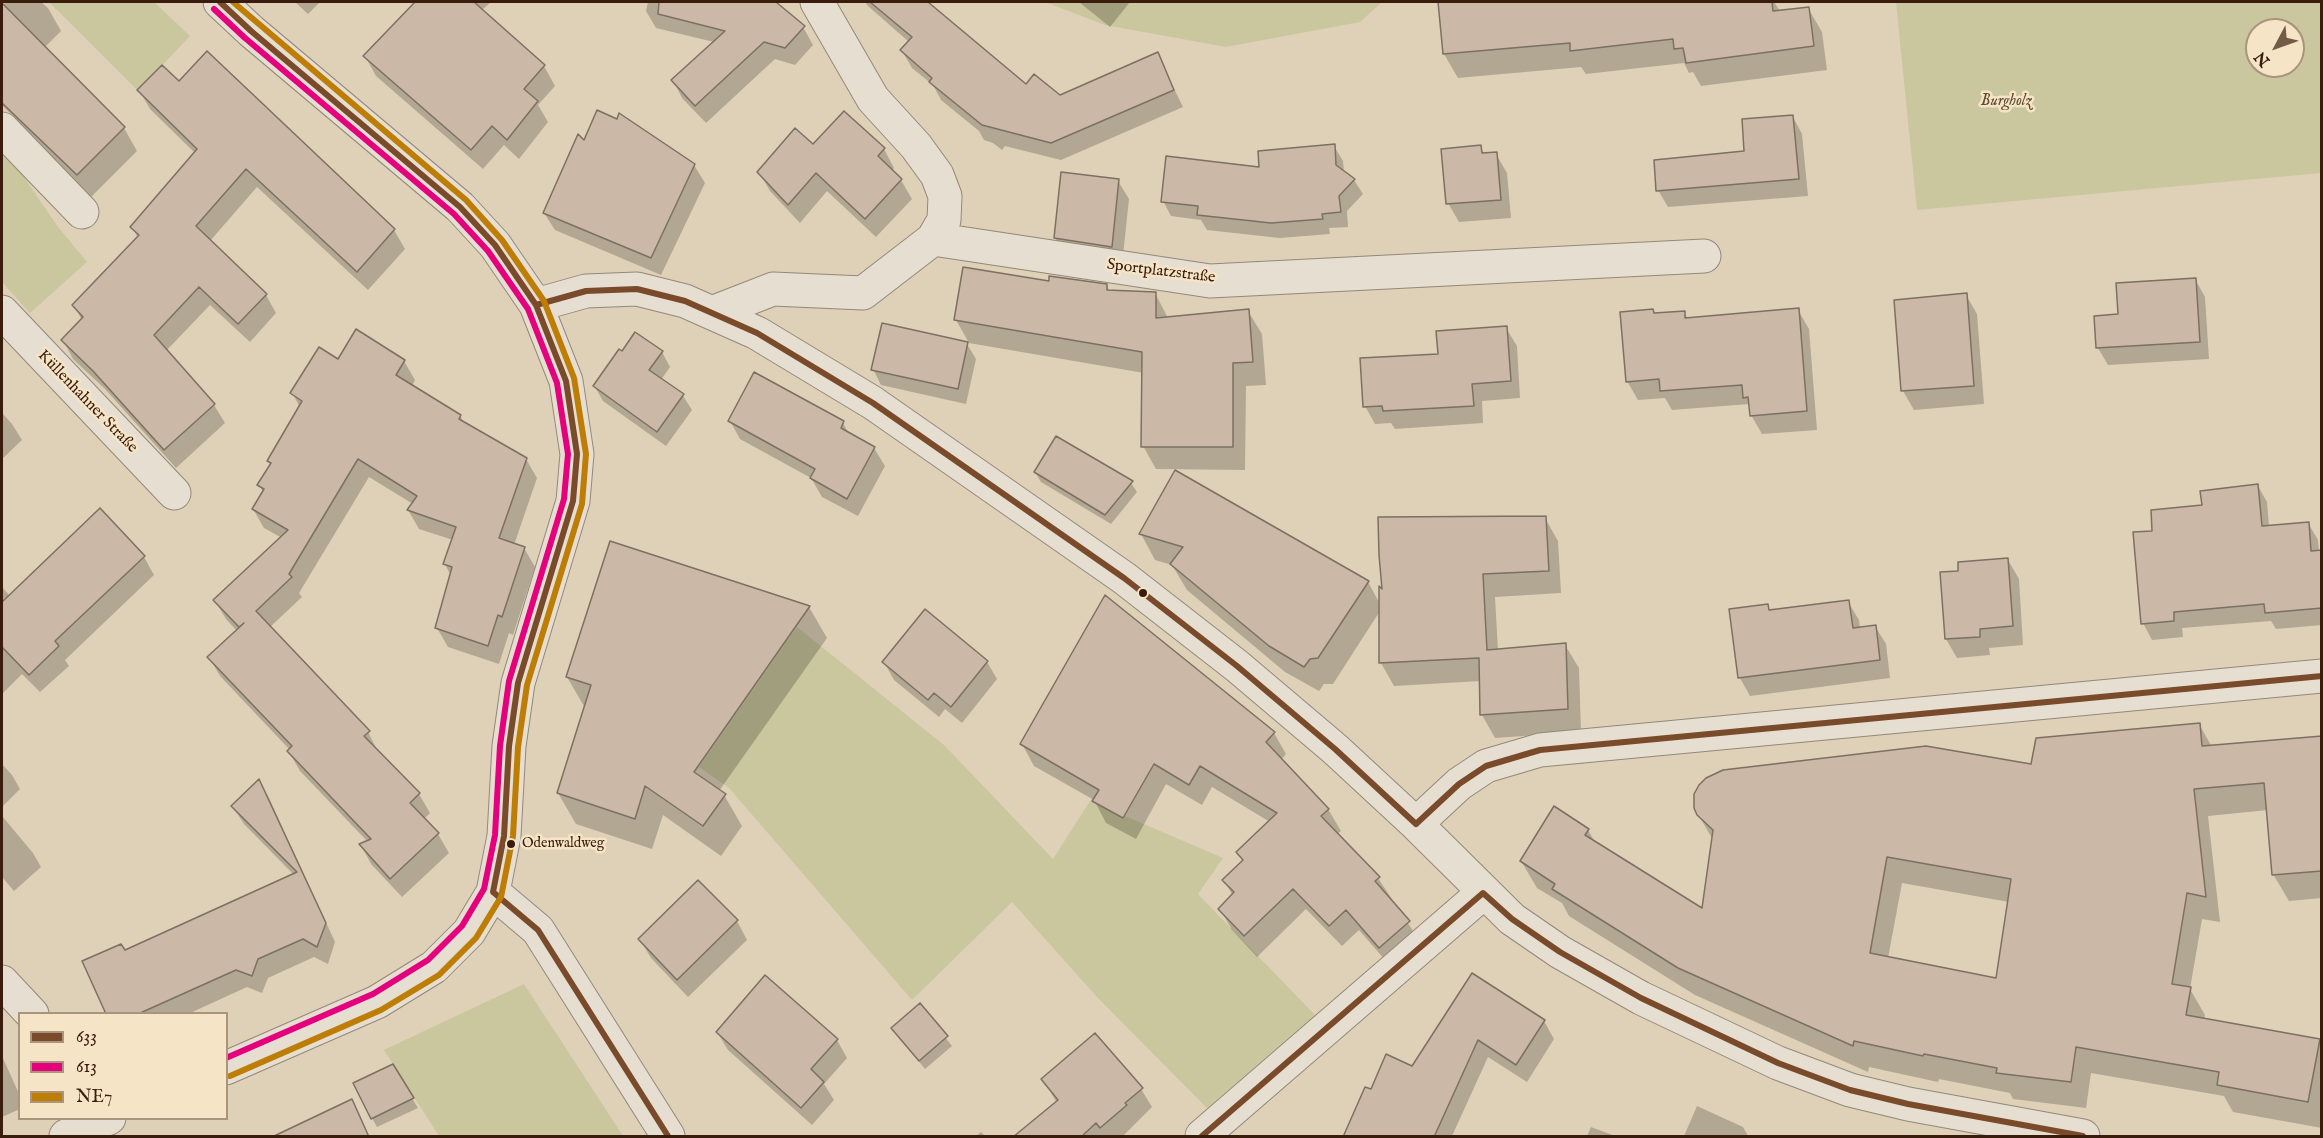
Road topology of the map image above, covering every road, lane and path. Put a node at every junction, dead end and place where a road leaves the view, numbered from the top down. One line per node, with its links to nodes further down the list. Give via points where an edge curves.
1 (220, 2): 7 (street, via 460,207 495,245)
2 (817, 2): 5 (street, via 873,99 937,175 945,196 944,220)
3 (2, 129): 4 (street)
4 (82, 212)
5 (933, 239): 6 (street, Sportplatzstraße, via 1210,281); 9 (street, via 863,293 773,289)
6 (1704, 256)
7 (536, 305): 9 (street, via 586,291 637,289); 13 (street, via 566,381 578,454 573,501 518,683 509,746 504,836)
8 (2, 312): 10 (street, Küllenhahner Straße)
9 (714, 312): 12 (street, via 757,333 873,403 1124,578 1245,673)
10 (174, 492)
11 (2322, 676): 12 (street, via 1540,750 1486,766 1459,784)
12 (1416, 824): 14 (street)
13 (493, 892): 17 (street, via 470,932 434,967 377,1002); 20 (street, via 538,930)
14 (1483, 893): 21 (street); 22 (street, via 1560,952 1641,999 1778,1063 1850,1090)
15 (2, 982): 16 (street)
16 (30, 1012)
17 (228, 1067)
18 (107, 1120): 19 (street)
19 (66, 1137)
20 (668, 1137)
21 (1202, 1137)
22 (2083, 1137)

